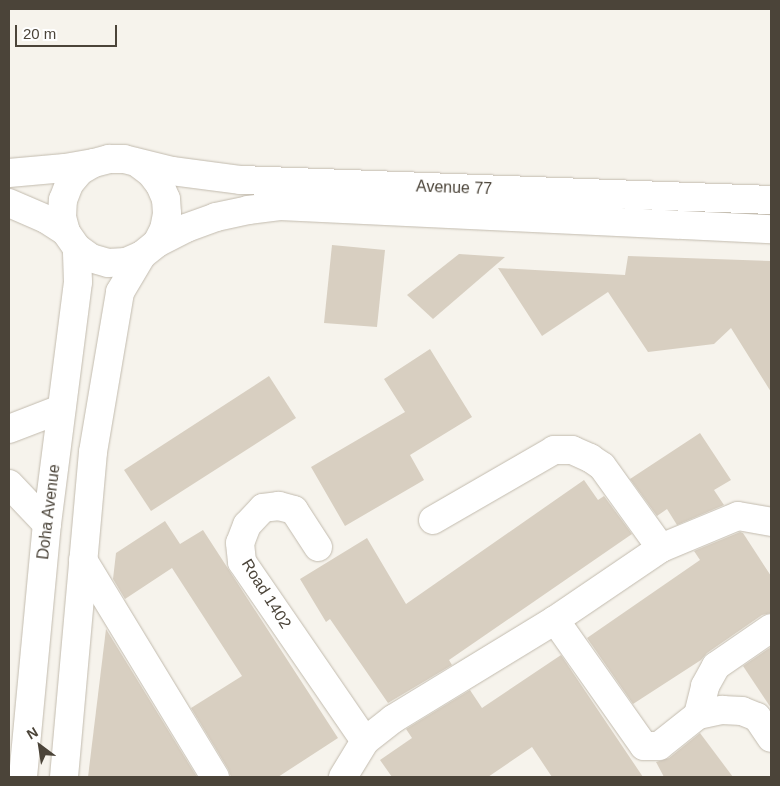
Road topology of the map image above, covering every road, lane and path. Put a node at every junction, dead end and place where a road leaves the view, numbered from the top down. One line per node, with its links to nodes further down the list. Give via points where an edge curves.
1 (94, 162): 2 (street, via 109,159); 3 (street); 7 (street, via 80,171 66,192 62,216)
2 (138, 164): 4 (street, Avenue 77, via 242,180); 8 (street, via 151,173 166,199 164,228)
3 (9, 173)
4 (771, 200)
5 (9, 203): 7 (street, via 46,219)
6 (771, 229): 8 (street, Avenue 77, via 280,206 216,217 186,228)
7 (72, 240): 8 (street, via 91,258 108,263 126,262); 9 (street, Doha Avenue, via 78,282)
8 (150, 249): 17 (street, via 120,292 93,452)
9 (61, 410): 10 (street); 14 (street, Doha Avenue)
10 (9, 429)
11 (9, 484): 14 (street)
12 (433, 520): 16 (street, via 554,450 572,450 602,466)
13 (771, 522): 16 (street, via 738,516)
14 (47, 524): 23 (street, Doha Avenue)
15 (318, 547): 22 (street, Road 1402, via 294,510 279,506 263,508 247,525 240,543 242,562)
16 (661, 548): 18 (street)
17 (83, 560): 24 (street); 25 (street)
18 (555, 620): 20 (street, via 644,746 659,746); 22 (street, via 393,719)
19 (771, 628): 20 (street, via 716,666 705,686)
20 (698, 715): 21 (street, via 742,710 757,717)
21 (771, 738)
22 (365, 741): 26 (street)
23 (23, 777)
24 (64, 777)
25 (215, 777)
26 (343, 777)

